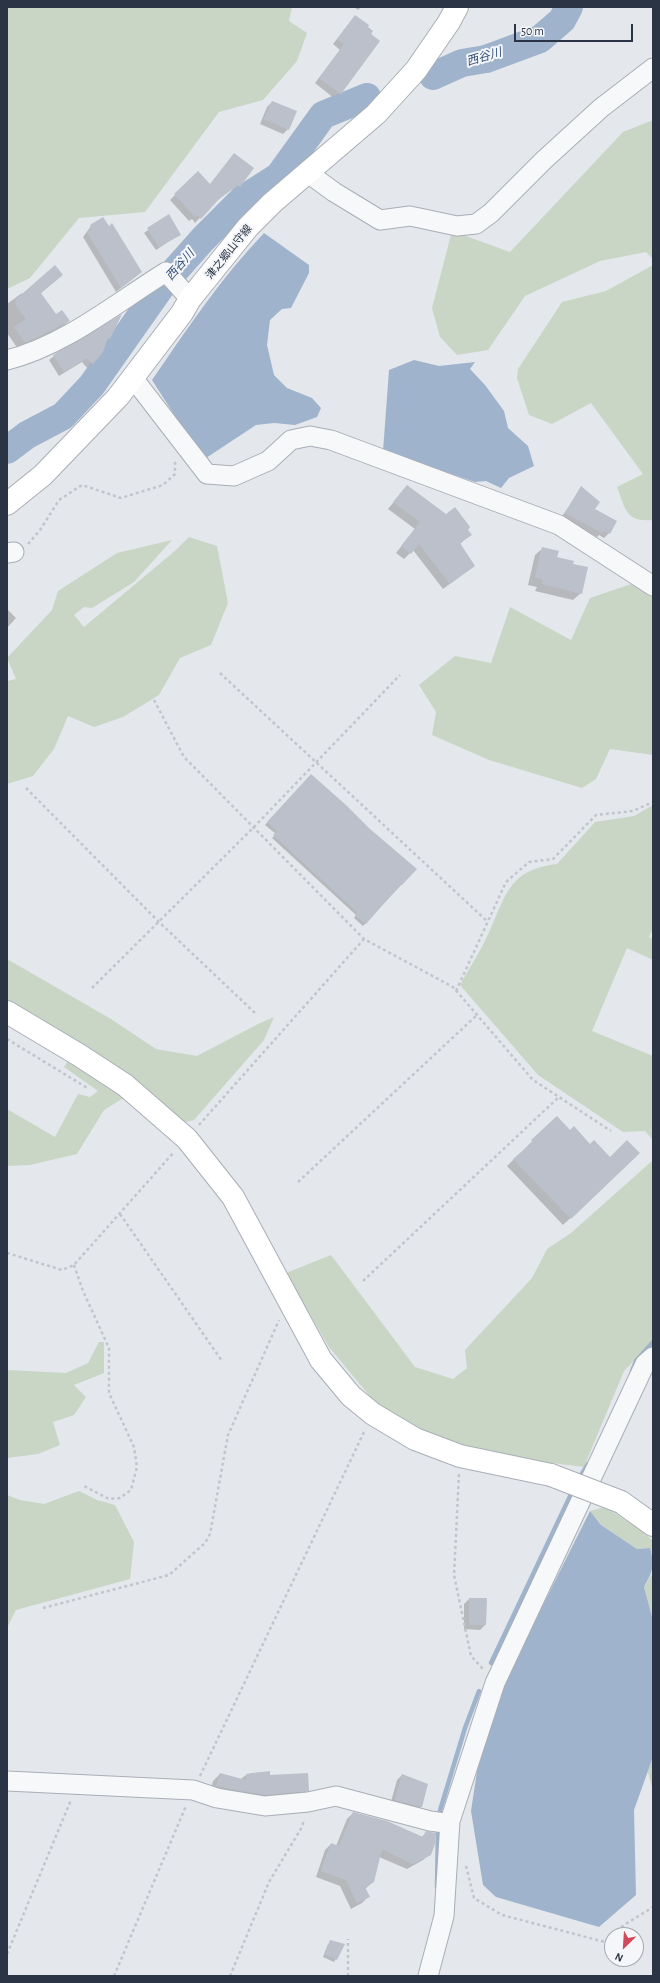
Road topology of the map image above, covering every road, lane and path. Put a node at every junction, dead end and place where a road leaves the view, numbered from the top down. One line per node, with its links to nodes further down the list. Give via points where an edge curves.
1 (457, 7): 3 (street, 津之郷山守線, via 416,70 376,114)
2 (653, 68): 3 (street, via 601,108 476,224 457,226 410,216 380,220)
3 (308, 173): 4 (street, 津之郷山守線, via 248,227)
4 (190, 299): 5 (street, via 166,272 63,338 24,356); 6 (street, 津之郷山守線)
5 (7, 360)
6 (133, 378): 8 (street, 津之郷山守線, via 83,435 43,475); 10 (street, via 207,474 234,476 268,461 291,440 310,436 331,440 559,525)
7 (173, 455): 9 (path, via 175,474 163,485 120,498 82,485 59,500 30,543)
8 (7, 504)
9 (11, 552)
10 (653, 586)
11 (220, 673): 14 (path)
12 (400, 675): 14 (path)
13 (154, 700): 17 (path, via 184,756)
14 (317, 762): 17 (path); 19 (path)
15 (26, 788): 18 (path)
16 (653, 802): 19 (path, via 633,811 596,815 553,859 529,862 506,882)
17 (254, 827): 18 (path); 20 (path)
18 (158, 922): 21 (path); 24 (path)
19 (488, 922): 22 (path)
20 (364, 939): 22 (path, via 453,987); 30 (path)
21 (92, 988)
22 (456, 991): 25 (path)
23 (7, 1012): 30 (street, via 124,1085)
24 (255, 1013)
25 (477, 1015): 28 (path, via 533,1080); 31 (path)
26 (7, 1038): 27 (path)
27 (89, 1089)
28 (560, 1096): 29 (path); 35 (path)
29 (611, 1131)
30 (187, 1139): 32 (path); 36 (street, via 233,1197)
31 (298, 1182)
32 (120, 1214): 34 (path); 38 (path)
33 (7, 1253): 34 (path, via 62,1270)
34 (74, 1265): 41 (path, via 109,1348 109,1393 134,1447 137,1467 130,1490 120,1498 109,1499)
35 (363, 1281)
36 (290, 1303): 39 (street, via 321,1360 351,1396); 43 (path, via 282,1312 228,1435 210,1534 205,1543 169,1575)
37 (653, 1357): 44 (street, via 645,1364)
38 (222, 1361)
39 (373, 1414): 40 (street, via 414,1439); 47 (path)
40 (460, 1456): 42 (street, bridge, via 551,1475 621,1502); 44 (path, via 454,1575 470,1656)
41 (84, 1486)
42 (653, 1525)
43 (43, 1608)
44 (495, 1682): 49 (street)
45 (7, 1781): 46 (street)
46 (77, 1785): 47 (street); 55 (path)
47 (193, 1790): 48 (street, via 217,1798 266,1806); 56 (path)
48 (308, 1802): 49 (street, via 336,1796); 57 (path, via 302,1826 269,1882)
49 (442, 1822): 59 (street, via 444,1916)
50 (464, 1861): 54 (path, via 474,1898 502,1915)
51 (653, 1907): 52 (path)
52 (622, 1927)
53 (348, 1939): 58 (path)
54 (604, 1942)
55 (7, 1954)
56 (114, 1976)
57 (230, 1976)
58 (348, 1976)
59 (428, 1976)

